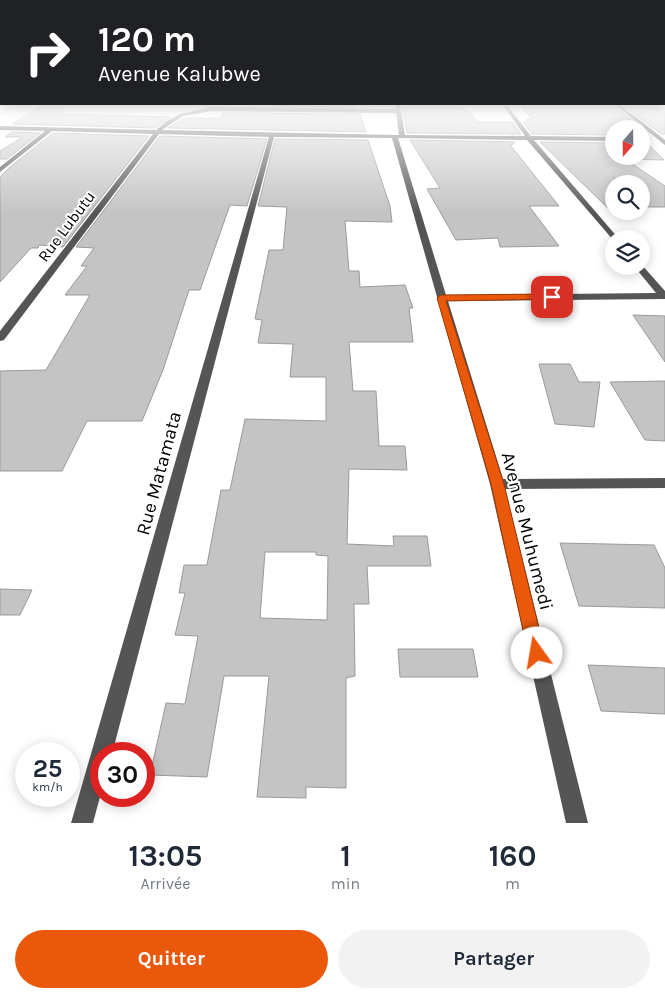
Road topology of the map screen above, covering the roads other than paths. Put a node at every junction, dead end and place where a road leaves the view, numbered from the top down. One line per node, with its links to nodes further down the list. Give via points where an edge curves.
1 (41, 137): 11 (street)
2 (153, 137): 16 (street, Rue Lubutu)
3 (271, 137): 19 (street, Rue Matamata)
4 (398, 137): 15 (street, Avenue Muhumedi)
5 (490, 137): 6 (street)
6 (529, 138): 7 (street); 12 (street)
7 (605, 138)
8 (650, 139): 9 (street)
9 (662, 139): 10 (street)
10 (665, 143)
11 (0, 170)
12 (607, 230)
13 (646, 275): 14 (street)
14 (664, 296): 15 (street)
15 (441, 298): 18 (street, Avenue Muhumedi)
16 (0, 338)
17 (665, 483): 18 (street)
18 (497, 484): 20 (street, Avenue Muhumedi)
19 (82, 823)
20 (577, 823)

